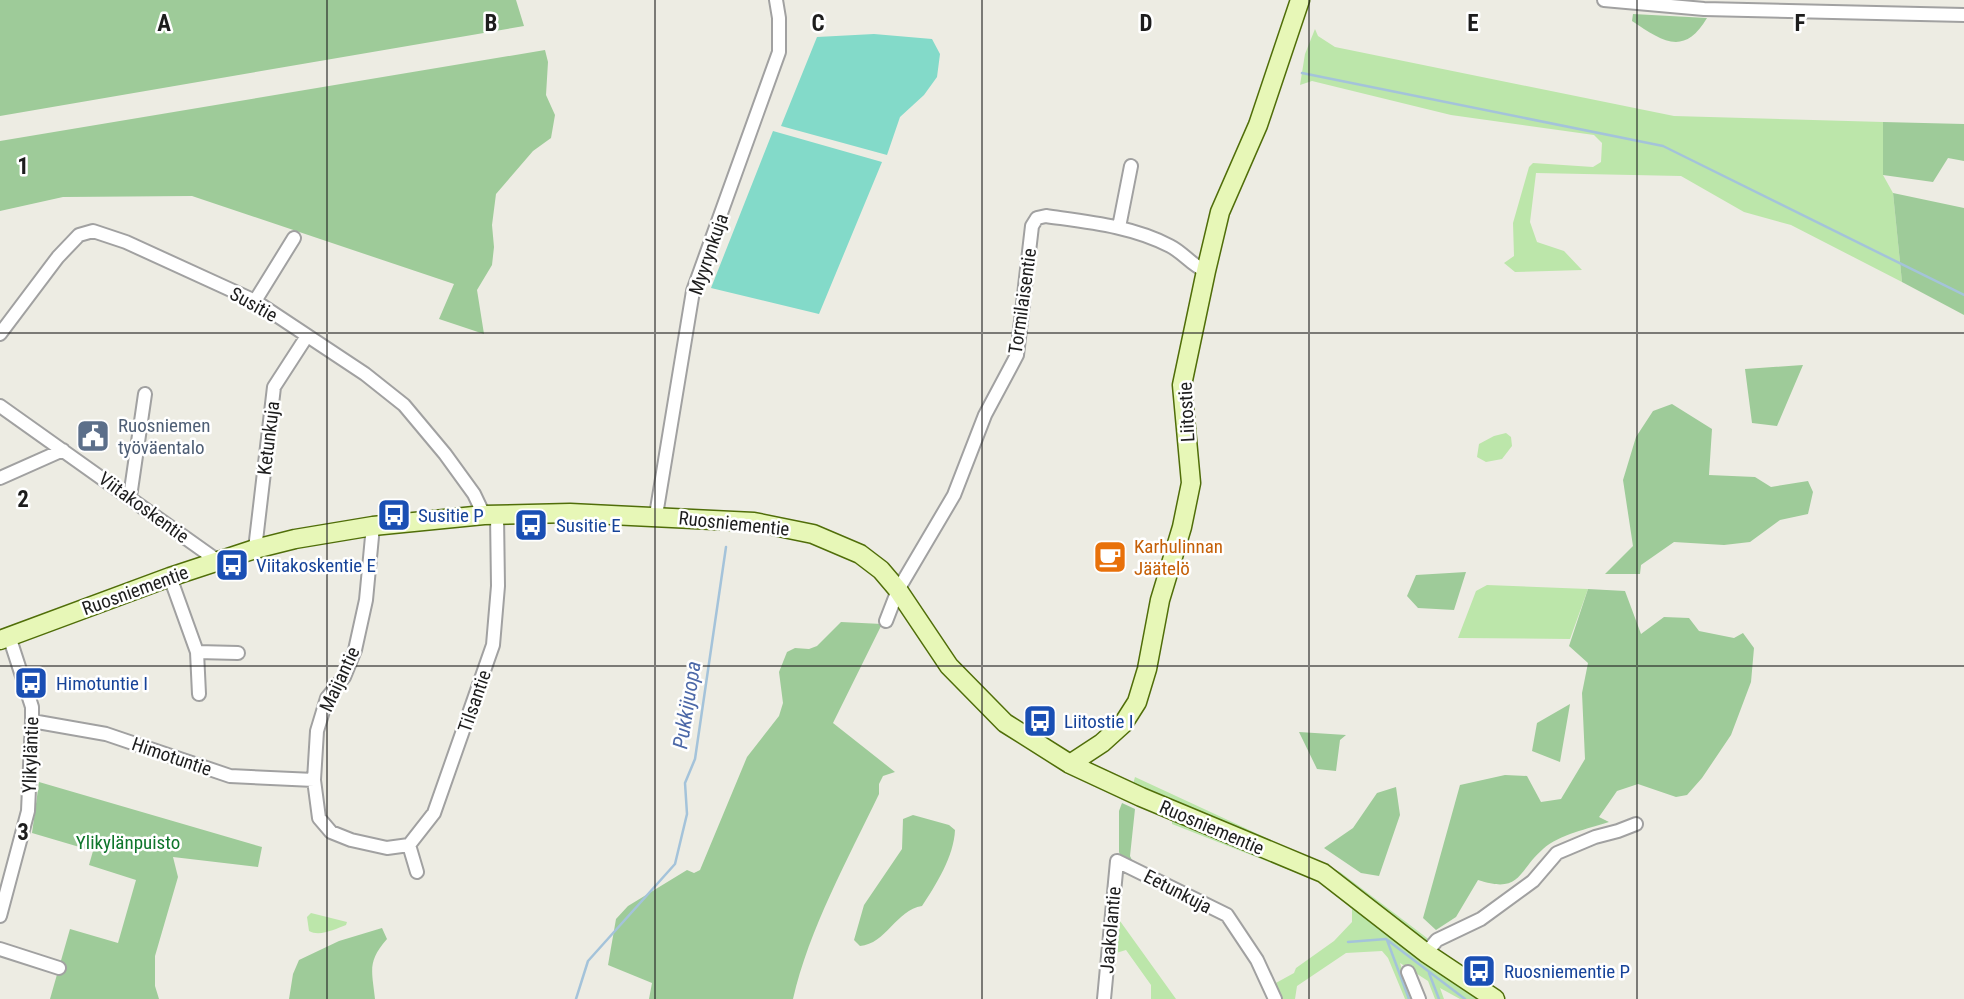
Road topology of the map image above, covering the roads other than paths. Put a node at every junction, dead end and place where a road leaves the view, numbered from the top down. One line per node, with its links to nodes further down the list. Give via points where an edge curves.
1 (776, 0): 18 (street, Myyrynkuja, via 779,52 694,291)
2 (1300, 0): 8 (street, Liitostie, via 1258,125 1220,212)
3 (1604, 0): 4 (street, via 1704,9)
4 (1964, 15)
5 (1131, 166): 6 (street)
6 (1119, 227): 8 (street, Tormilaisentie, via 1172,246); 23 (street, Tormilaisentie, via 1046,216 1037,218 1032,226 1017,355 985,415 954,495)
7 (294, 238): 9 (street)
8 (1206, 271): 30 (street, Liitostie, via 1182,385 1191,483 1147,669 1137,702 1123,724)
9 (255, 301): 10 (street, Susitie, via 93,231 68,245); 11 (street, Susitie)
10 (0, 334)
11 (307, 336): 17 (street, Susitie, via 404,405); 20 (street, Ketunkuja, via 274,387)
12 (145, 394): 16 (street)
13 (0, 406): 14 (street, Viitakoskentie)
14 (63, 450): 15 (street); 16 (street, Viitakoskentie)
15 (0, 478)
16 (130, 497): 21 (street, Viitakoskentie)
17 (491, 515): 18 (street, Ruosniementie); 19 (street, Ruosniementie); 33 (street, Tilsantie, via 498,586 493,645 434,813)
18 (656, 515): 23 (street, Ruosniementie, via 754,522 813,534 860,554)
19 (373, 526): 20 (street, Ruosniementie); 31 (street, Maijantie, via 366,600 355,650 344,677 327,698 317,731)
20 (255, 549): 21 (street, Ruosniementie)
21 (218, 561): 22 (street, Ruosniementie)
22 (170, 577): 25 (street, Ruosniementie); 26 (street)
23 (898, 590): 24 (street, Tormilaisentie); 30 (street, Ruosniementie, via 949,666 1005,723)
24 (886, 621)
25 (5, 638): 29 (street, Ylikyläntie, via 32,707)
26 (197, 652): 27 (street); 28 (street)
27 (238, 653)
28 (198, 694)
29 (32, 720): 31 (street, Himotuntie, via 106,734 230,776); 36 (street, Ylikyläntie, via 28,811)
30 (1070, 764): 38 (street, Ruosniementie, via 1323,873)
31 (314, 780): 33 (street, Maijantie, via 320,818 331,832 387,848)
32 (1636, 824): 38 (street, via 1557,853 1533,881 1481,919 1437,940)
33 (409, 845): 35 (street)
34 (1117, 861): 41 (street, Jaakolantie); 42 (street, Eetunkuja, via 1227,915 1257,960)
35 (417, 872)
36 (0, 916)
37 (0, 948): 39 (street)
38 (1426, 953): 44 (street, Ruosniementie)
39 (59, 968)
40 (1409, 972): 43 (street)
41 (1104, 999)
42 (1275, 999)
43 (1419, 999)
44 (1494, 999)

